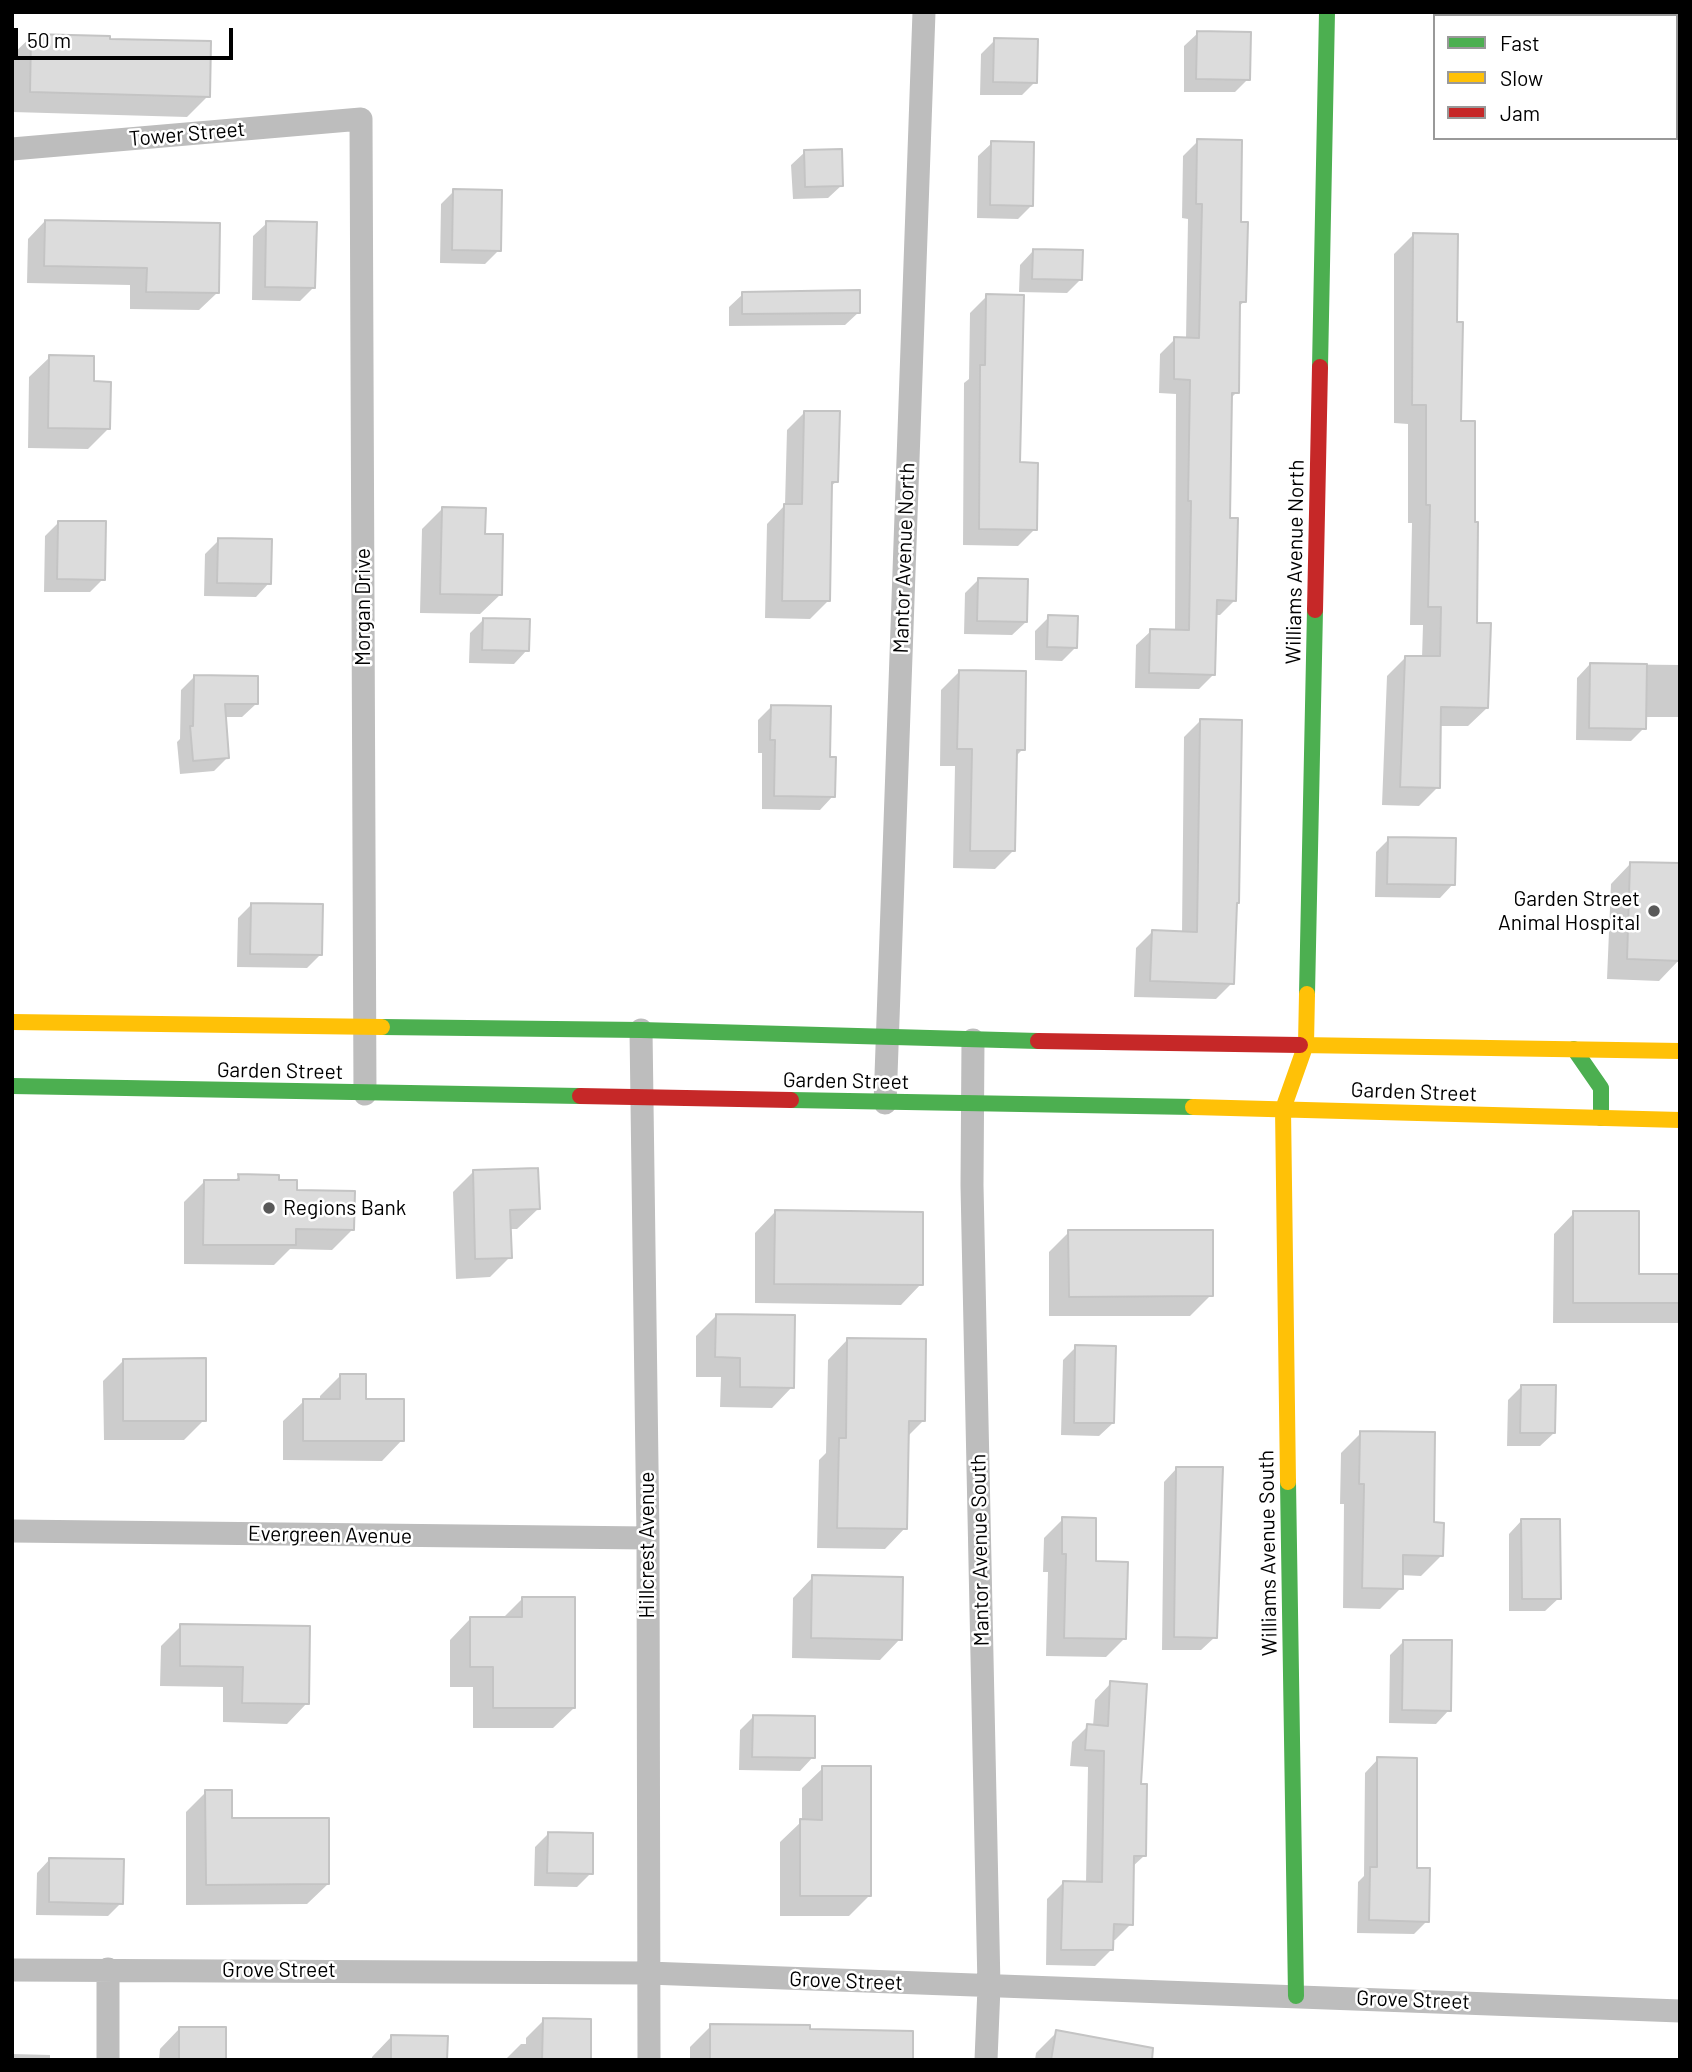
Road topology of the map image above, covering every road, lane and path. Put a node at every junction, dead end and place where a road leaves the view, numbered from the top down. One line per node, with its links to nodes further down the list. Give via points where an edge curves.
1 (924, 12): 8 (street, Mantor Avenue North)
2 (1327, 12): 10 (main road, Williams Avenue North)
3 (362, 119): 4 (street, Tower Street); 6 (street, Morgan Drive)
4 (12, 149)
5 (12, 1022): 6 (main road, Garden Street)
6 (365, 1027): 7 (main road, Garden Street); 14 (street, Morgan Drive)
7 (641, 1030): 8 (main road, Garden Street); 15 (street, Hillcrest Avenue)
8 (888, 1038): 9 (main road, Garden Street); 16 (street, Mantor Avenue North)
9 (973, 1040): 10 (main road, Garden Street); 17 (street, Mantor Avenue South)
10 (1306, 1044): 11 (main road, Garden Street); 18 (main road, Williams Avenue North)
11 (1574, 1049): 12 (main road, Garden Street); 19 (main road, via 1601,1088)
12 (1680, 1051)
13 (12, 1086): 14 (main road, Garden Street)
14 (365, 1094): 15 (main road, Garden Street)
15 (642, 1099): 16 (main road, Garden Street); 22 (street, Hillcrest Avenue)
16 (885, 1103): 17 (main road, Garden Street)
17 (972, 1104): 18 (main road, Garden Street); 26 (street, Mantor Avenue South)
18 (1283, 1109): 19 (main road, Garden Street); 27 (main road, Williams Avenue South)
19 (1601, 1118): 20 (main road, Garden Street)
20 (1680, 1120)
21 (12, 1531): 22 (street, Evergreen Avenue)
22 (648, 1538): 25 (street, Hillcrest Avenue)
23 (108, 1969): 24 (street, Grove Street); 25 (street, Grove Street); 29 (street)
24 (12, 1970)
25 (648, 1973): 26 (street, Grove Street); 30 (street, Hillcrest Avenue)
26 (989, 1986): 27 (street, Grove Street); 31 (street, Mantor Avenue South)
27 (1296, 1996): 28 (street, Grove Street)
28 (1680, 2011)
29 (108, 2060)
30 (649, 2060)
31 (986, 2060)

